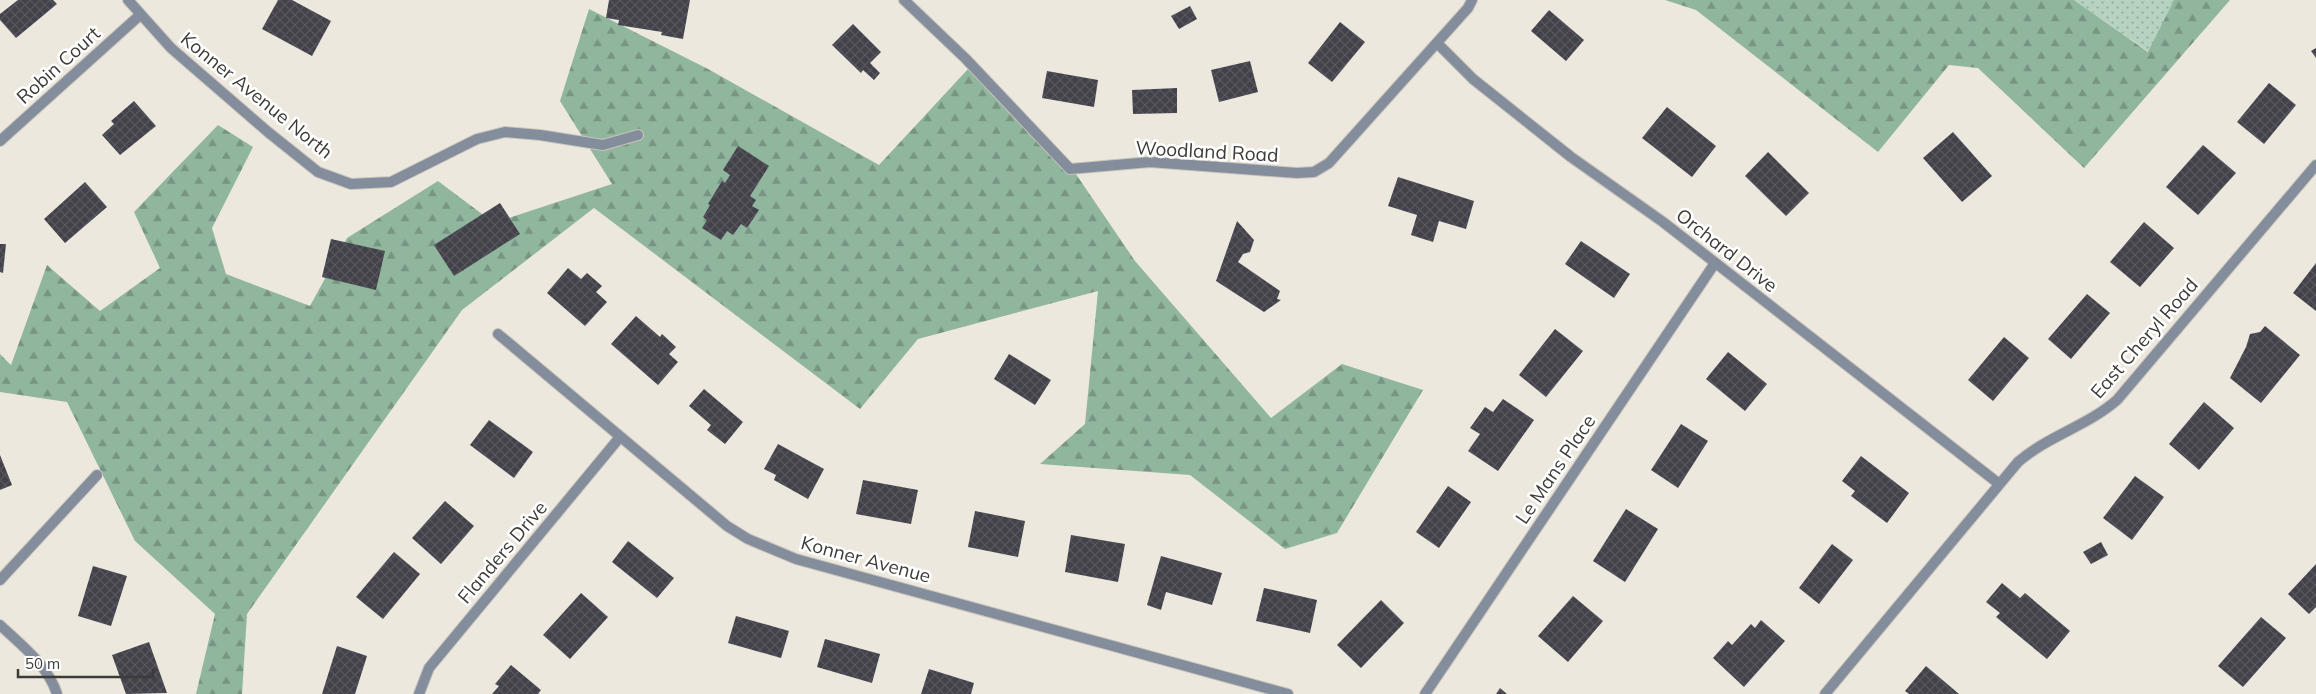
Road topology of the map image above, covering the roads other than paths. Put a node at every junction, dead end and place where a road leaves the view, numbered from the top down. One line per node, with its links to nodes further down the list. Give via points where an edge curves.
1 (128, 0): 4 (street, Konner Avenue North)
2 (904, 0): 5 (street, Woodland Road, via 966,59 1070,169 1150,162 1314,172 1329,163)
3 (1472, 0): 5 (street, Woodland Road)
4 (140, 15): 6 (street, Konner Avenue North, via 171,48 268,132 318,172 351,184 391,182 476,139 505,132 603,145); 7 (street, Robin Court)
5 (1437, 43): 9 (street, Orchard Drive, via 1473,79 1571,157)
6 (638, 135)
7 (0, 141)
8 (2316, 165): 13 (street, East Cheryl Road, via 2117,400 2084,424 2051,438 2030,452)
9 (1715, 263): 13 (street, Orchard Drive); 19 (street, Le Mans Place)
10 (498, 334): 11 (street, Konner Avenue)
11 (620, 437): 17 (street, Flanders Drive, via 429,668); 18 (street, Konner Avenue, via 727,526 796,559)
12 (97, 475): 14 (street)
13 (1998, 483): 20 (street, East Cheryl Road)
14 (0, 580)
15 (0, 625): 16 (street, via 41,665)
16 (57, 694)
17 (419, 694)
18 (1288, 694)
19 (1425, 694)
20 (1825, 694)

